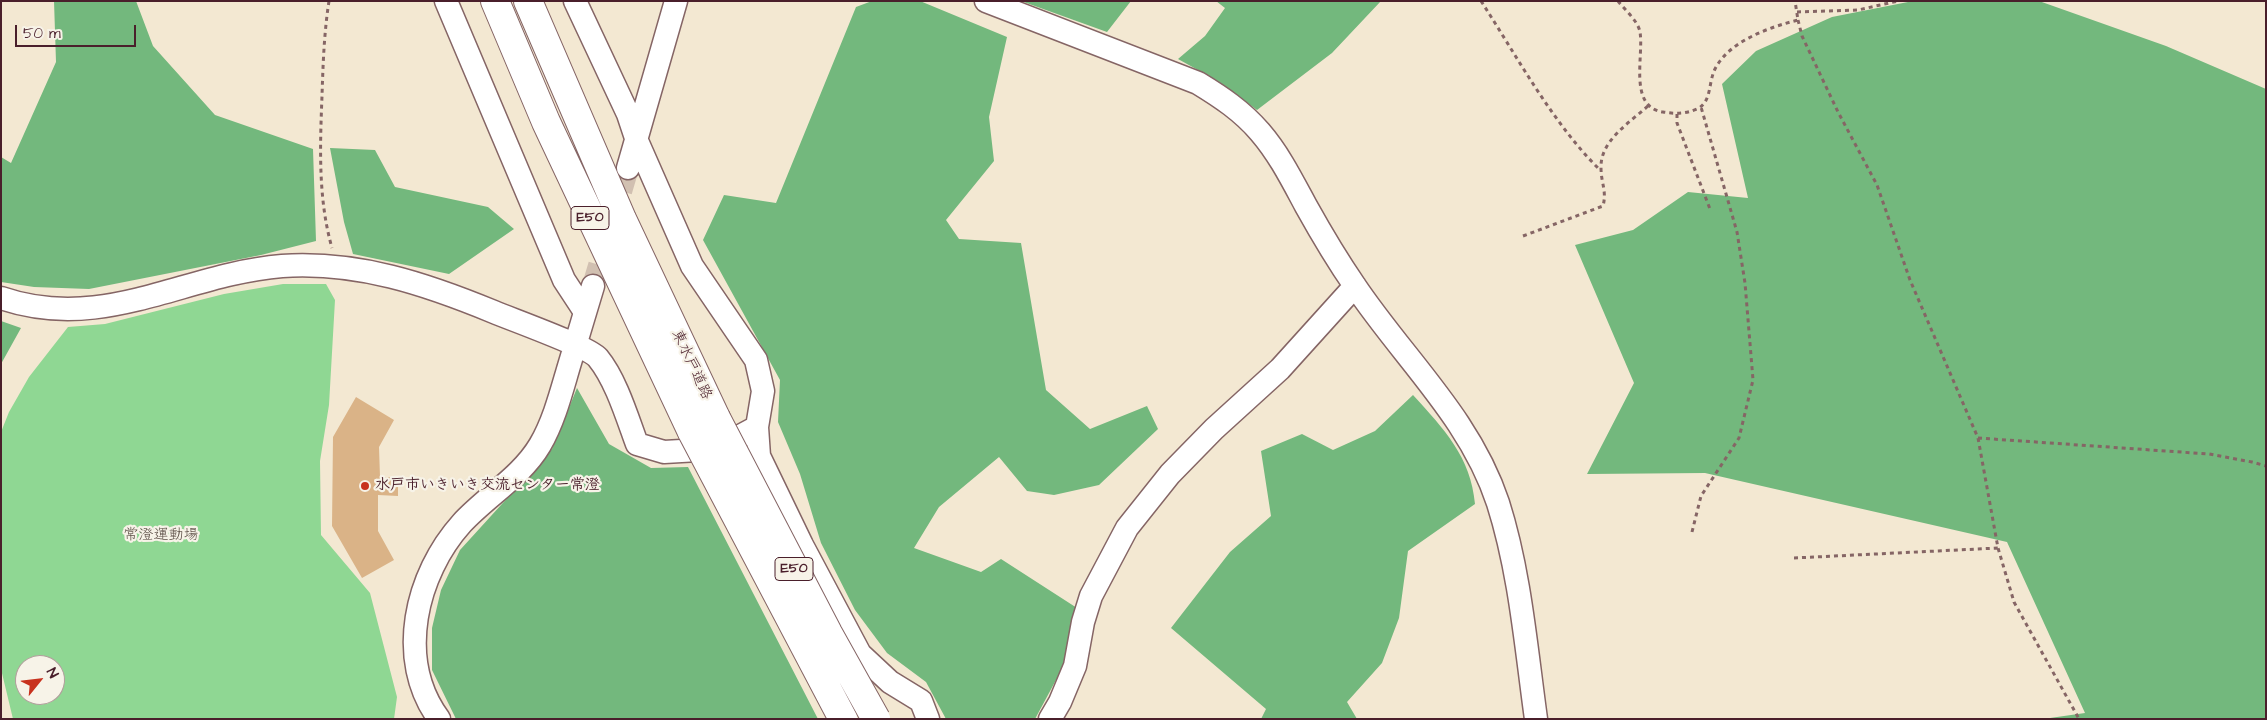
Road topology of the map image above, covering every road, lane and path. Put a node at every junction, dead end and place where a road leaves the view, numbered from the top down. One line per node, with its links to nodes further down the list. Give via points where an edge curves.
1 (329, 1): 22 (path, via 320,142 325,223)
2 (446, 1): 26 (street, via 564,280)
3 (495, 1): 35 (highway, 東水戸道路 / E50, bridge, via 546,122 692,432)
4 (528, 1): 36 (highway, 東水戸道路 / E50, bridge, via 622,219 716,418)
5 (575, 1): 17 (street, via 628,114)
6 (676, 1): 17 (street)
7 (986, 1): 24 (street, via 1159,67 1225,100 1261,133 1280,159)
8 (1481, 1): 19 (path, via 1566,131)
9 (1618, 1): 14 (path, via 1638,26 1640,82)
10 (1795, 1): 12 (path)
11 (1898, 1): 12 (path, via 1858,10)
12 (1797, 12): 13 (path)
13 (1798, 20): 15 (path, via 1758,34 1726,56 1715,68 1707,101); 29 (path, via 1802,36 1834,103 1877,185 1910,280)
14 (1648, 106): 16 (path); 19 (path, via 1614,137 1601,155)
15 (1701, 107): 16 (path); 31 (path, via 1737,232 1753,380 1739,438 1701,496)
16 (1677, 114): 20 (path, via 1677,123)
17 (637, 141): 18 (street); 28 (street, via 692,266 756,360 763,391)
18 (628, 168)
19 (1601, 171): 21 (path, via 1606,195 1603,206)
20 (1710, 209)
21 (1523, 236)
22 (336, 266): 25 (street, via 282,266 247,272 100,308 68,310); 27 (street, via 402,278 443,291)
23 (593, 286): 26 (street)
24 (1355, 286): 38 (street, via 1280,369 1170,474 1127,528 1091,596 1074,666); 39 (street, via 1451,411 1486,472 1498,503 1511,555)
25 (1, 298)
26 (585, 312): 27 (street)
27 (575, 345): 28 (street, via 597,357 617,394 637,444 664,452 716,449); 34 (street, via 554,415 539,446 513,477 447,540 420,595 415,652 422,684)
28 (757, 427): 37 (street, via 759,456 860,654 890,682 921,701)
29 (1978, 438): 30 (path, via 2209,454); 32 (path)
30 (2266, 466)
31 (1692, 532)
32 (1998, 548): 33 (path); 40 (path, via 2014,602)
33 (1794, 558)
34 (439, 719)
35 (843, 719)
36 (876, 719)
37 (928, 719)
38 (1050, 719)
39 (1536, 719)
40 (2079, 719)

